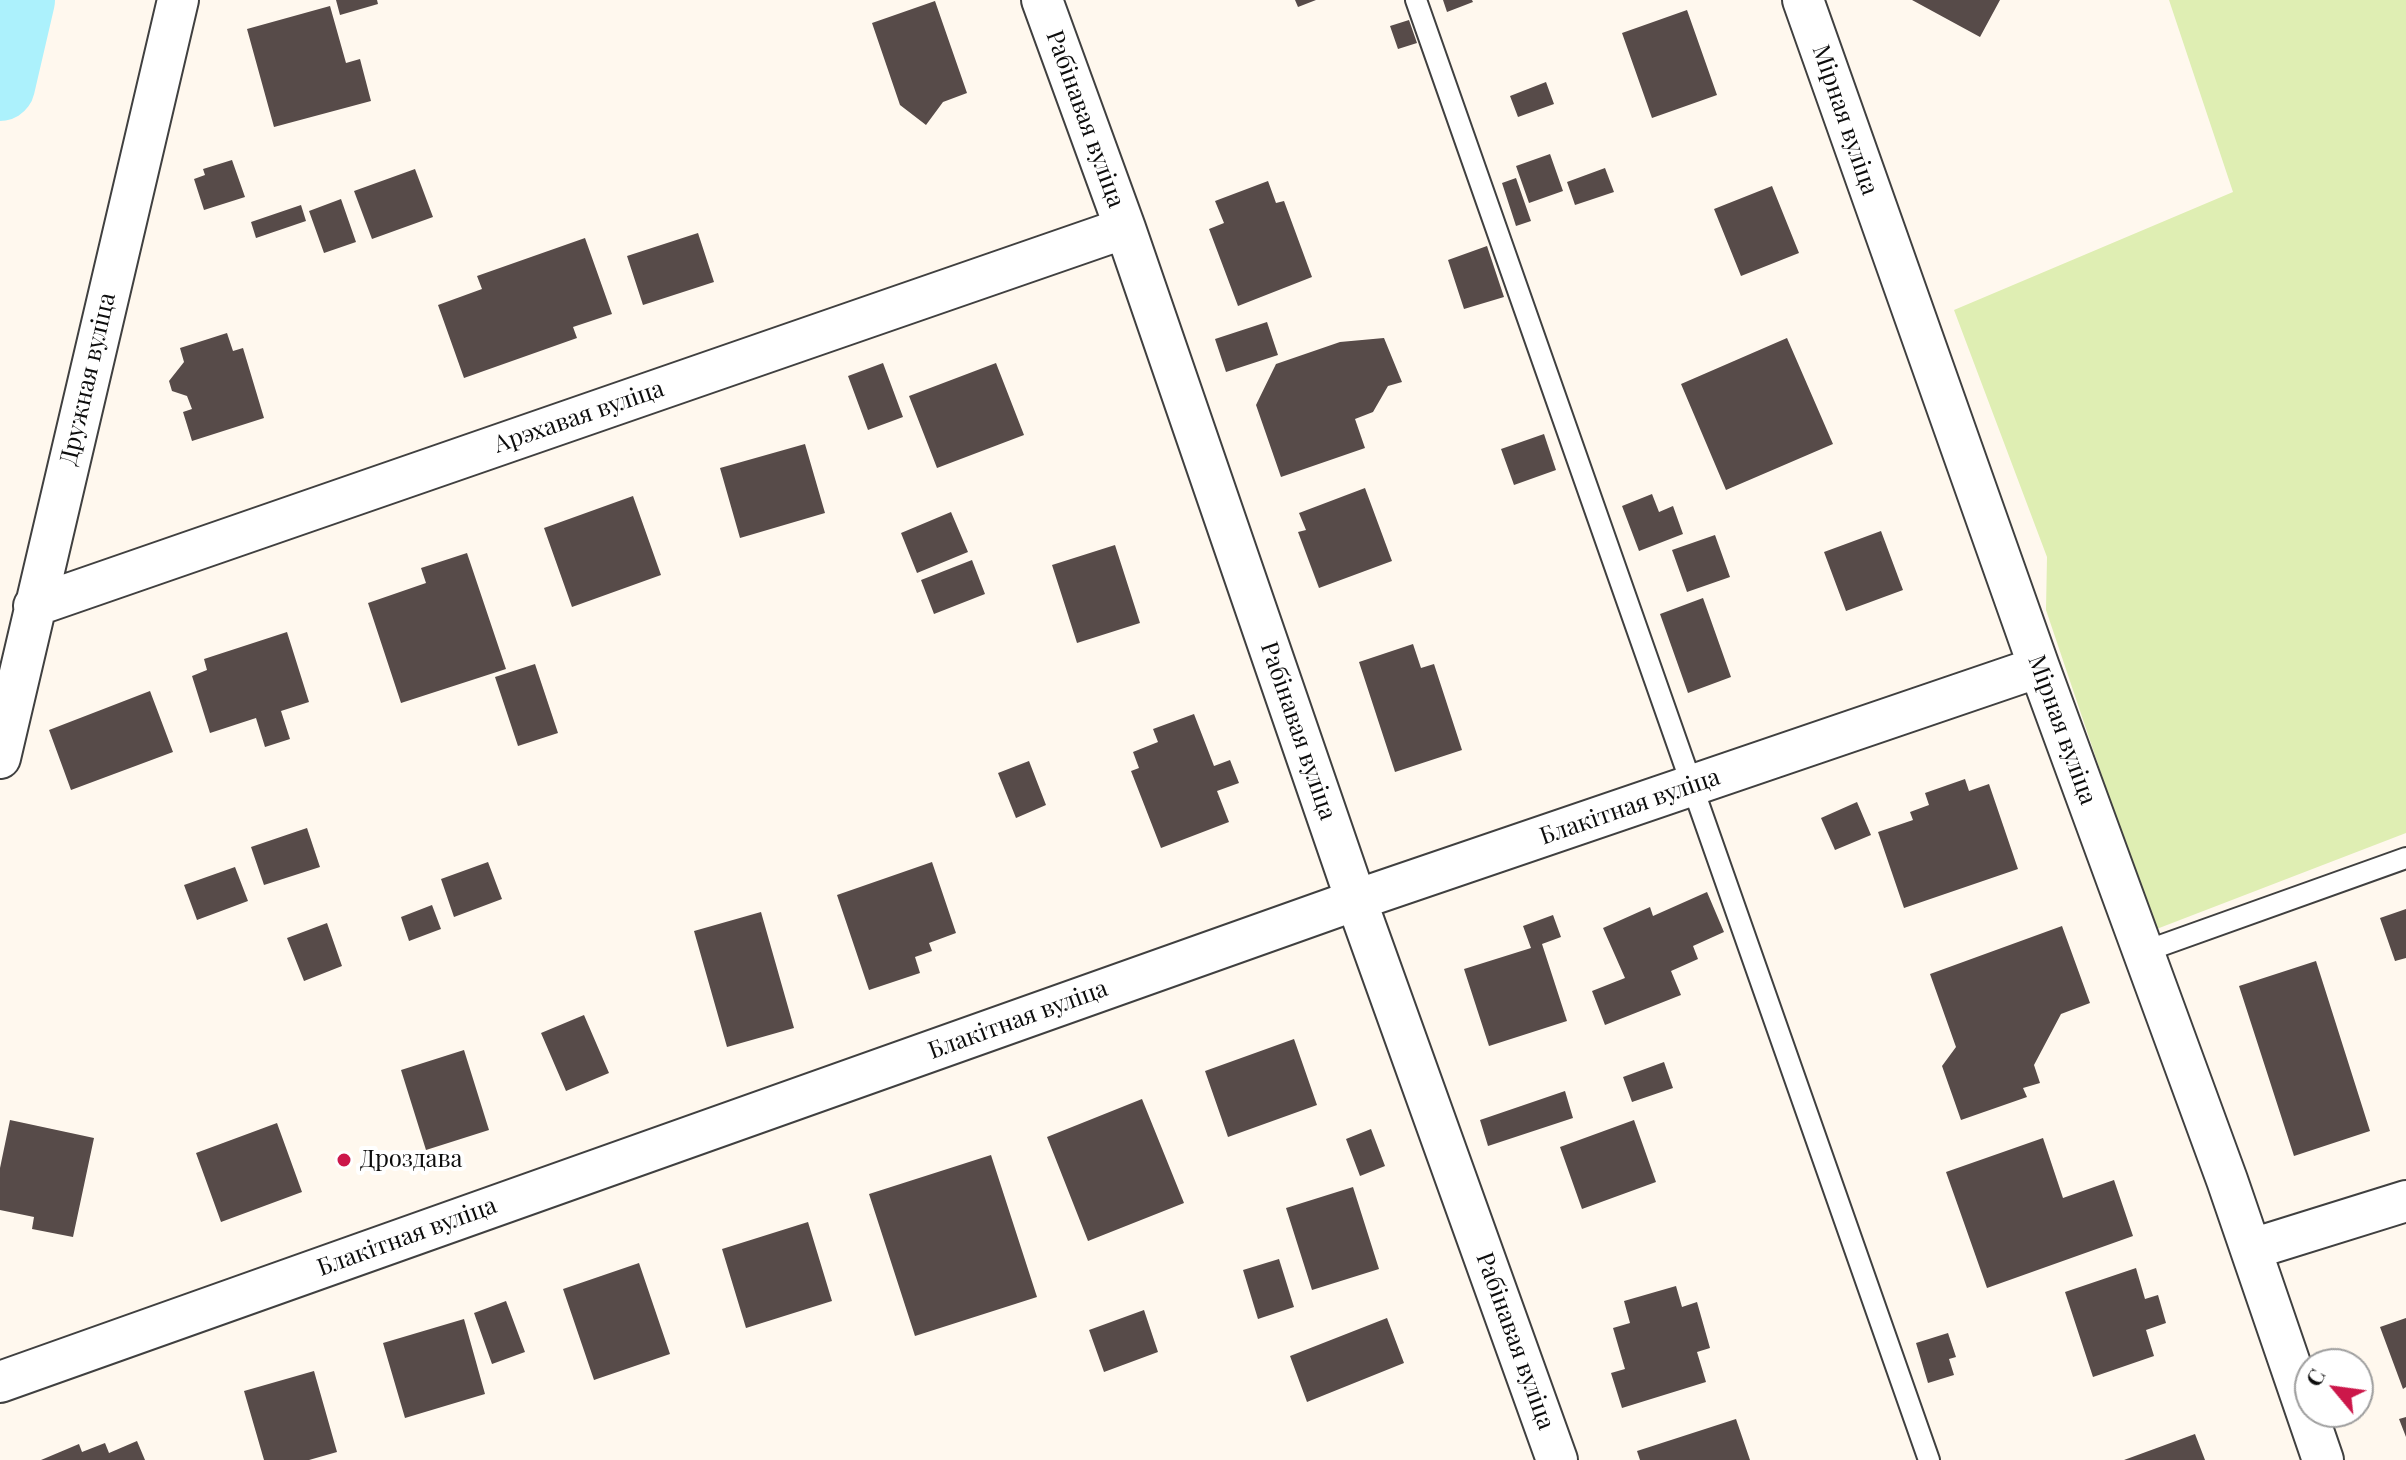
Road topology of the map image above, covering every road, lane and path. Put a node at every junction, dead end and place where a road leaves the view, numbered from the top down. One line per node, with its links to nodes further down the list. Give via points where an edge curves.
1 (178, 0): 6 (street, Дружная вуліца)
2 (1042, 0): 5 (street, Рабінавая вуліца)
3 (1416, 0): 9 (lane)
4 (1803, 0): 7 (street, Мірная вуліца)
5 (1125, 228): 6 (street, Арэхавая вуліца); 11 (street, Рабінавая вуліца)
6 (34, 606): 8 (street, Дружная вуліца)
7 (2039, 667): 9 (street, Блакітная вуліца); 12 (street, Мірная вуліца)
8 (0, 758)
9 (1690, 786): 11 (street, Блакітная вуліца); 17 (lane)
10 (2406, 858): 12 (lane)
11 (1356, 900): 15 (street, Блакітная вуліца); 16 (street, Рабінавая вуліца)
12 (2143, 952): 14 (street, Мірная вуліца)
13 (2406, 1201): 14 (street)
14 (2252, 1249): 18 (street, Мірная вуліца)
15 (0, 1382)
16 (1557, 1460)
17 (1929, 1460)
18 (2323, 1460)

